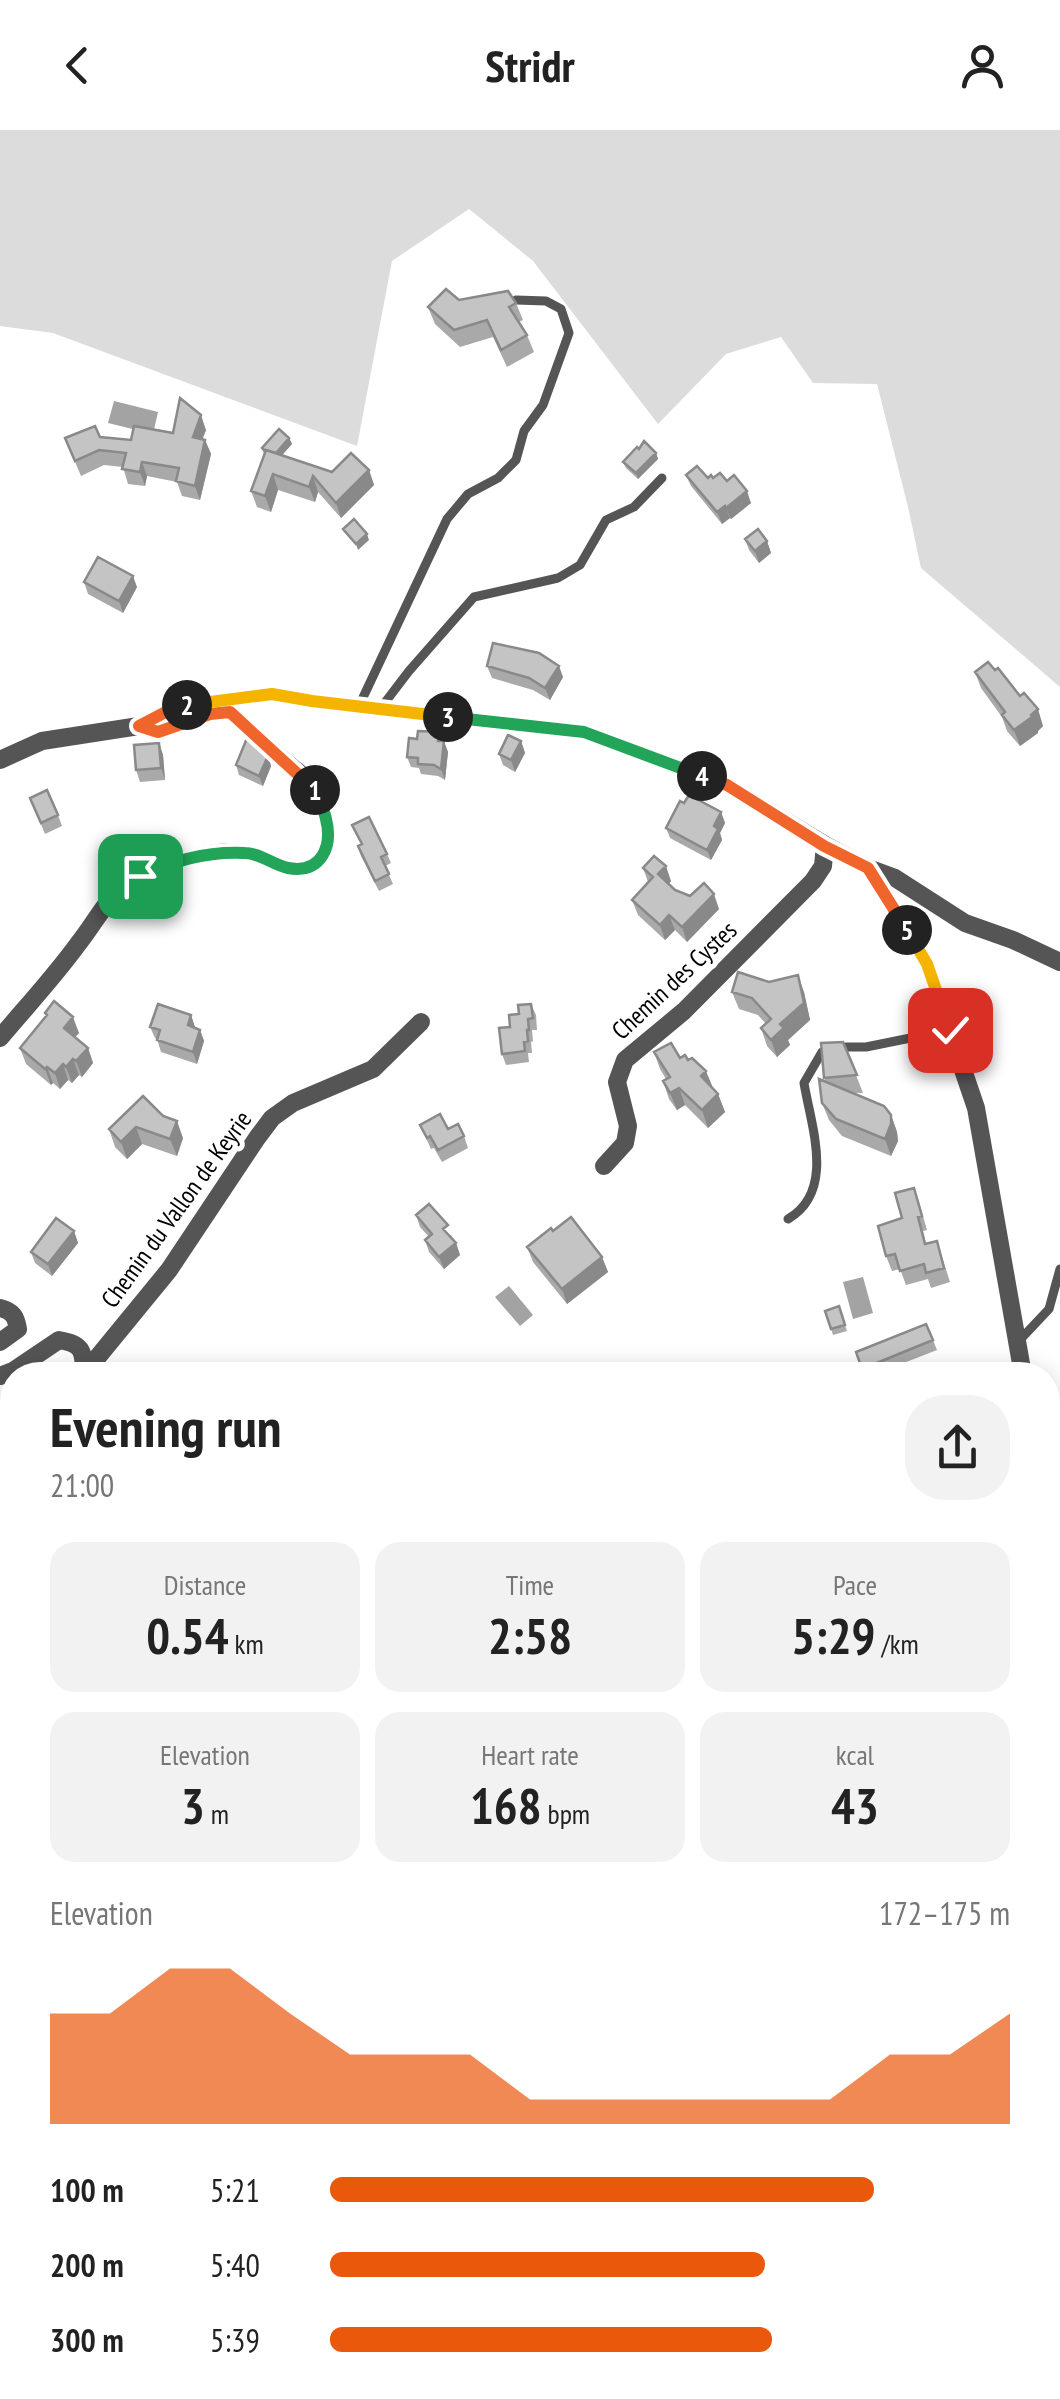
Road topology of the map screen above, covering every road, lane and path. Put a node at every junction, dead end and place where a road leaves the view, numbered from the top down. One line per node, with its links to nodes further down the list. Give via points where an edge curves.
1 (516, 300): 3 (lane, via 546,301 561,310 569,333 543,405 524,431 516,460 468,494 447,520)
2 (662, 478): 4 (lane, via 634,507 606,520 580,565 558,578 474,597)
3 (359, 706): 4 (street); 5 (street, via 272,694 177,706)
4 (380, 709): 7 (street, via 584,732 727,785)
5 (139, 726): 6 (street, via 42,740); 12 (street, via 158,732 230,712 314,786 327,820 324,854 304,868 289,868 250,852 223,853 140,876 116,890)
6 (0, 760)
7 (824, 846): 8 (street); 13 (street, Chemin des Cystes, via 823,866 813,881 684,1011 624,1060 617,1082 628,1126 625,1143)
8 (868, 868): 9 (street, via 965,923); 11 (street, via 927,964)
9 (1060, 962)
10 (421, 1022): 21 (street, Chemin du Vallon de Keyrie, via 373,1069 272,1118 169,1270)
11 (950, 1030): 14 (lane, via 822,1052 804,1083 818,1170 800,1212); 18 (street, via 976,1108)
12 (0, 1038)
13 (604, 1166)
14 (788, 1218)
15 (1060, 1269): 18 (lane, via 1048,1310)
16 (0, 1308): 17 (street, via 10,1310 18,1329)
17 (0, 1342)
18 (1017, 1343): 22 (street)
19 (26, 1362): 20 (street, via 58,1340 74,1343)
20 (84, 1362)
21 (93, 1362)
22 (1020, 1362)

